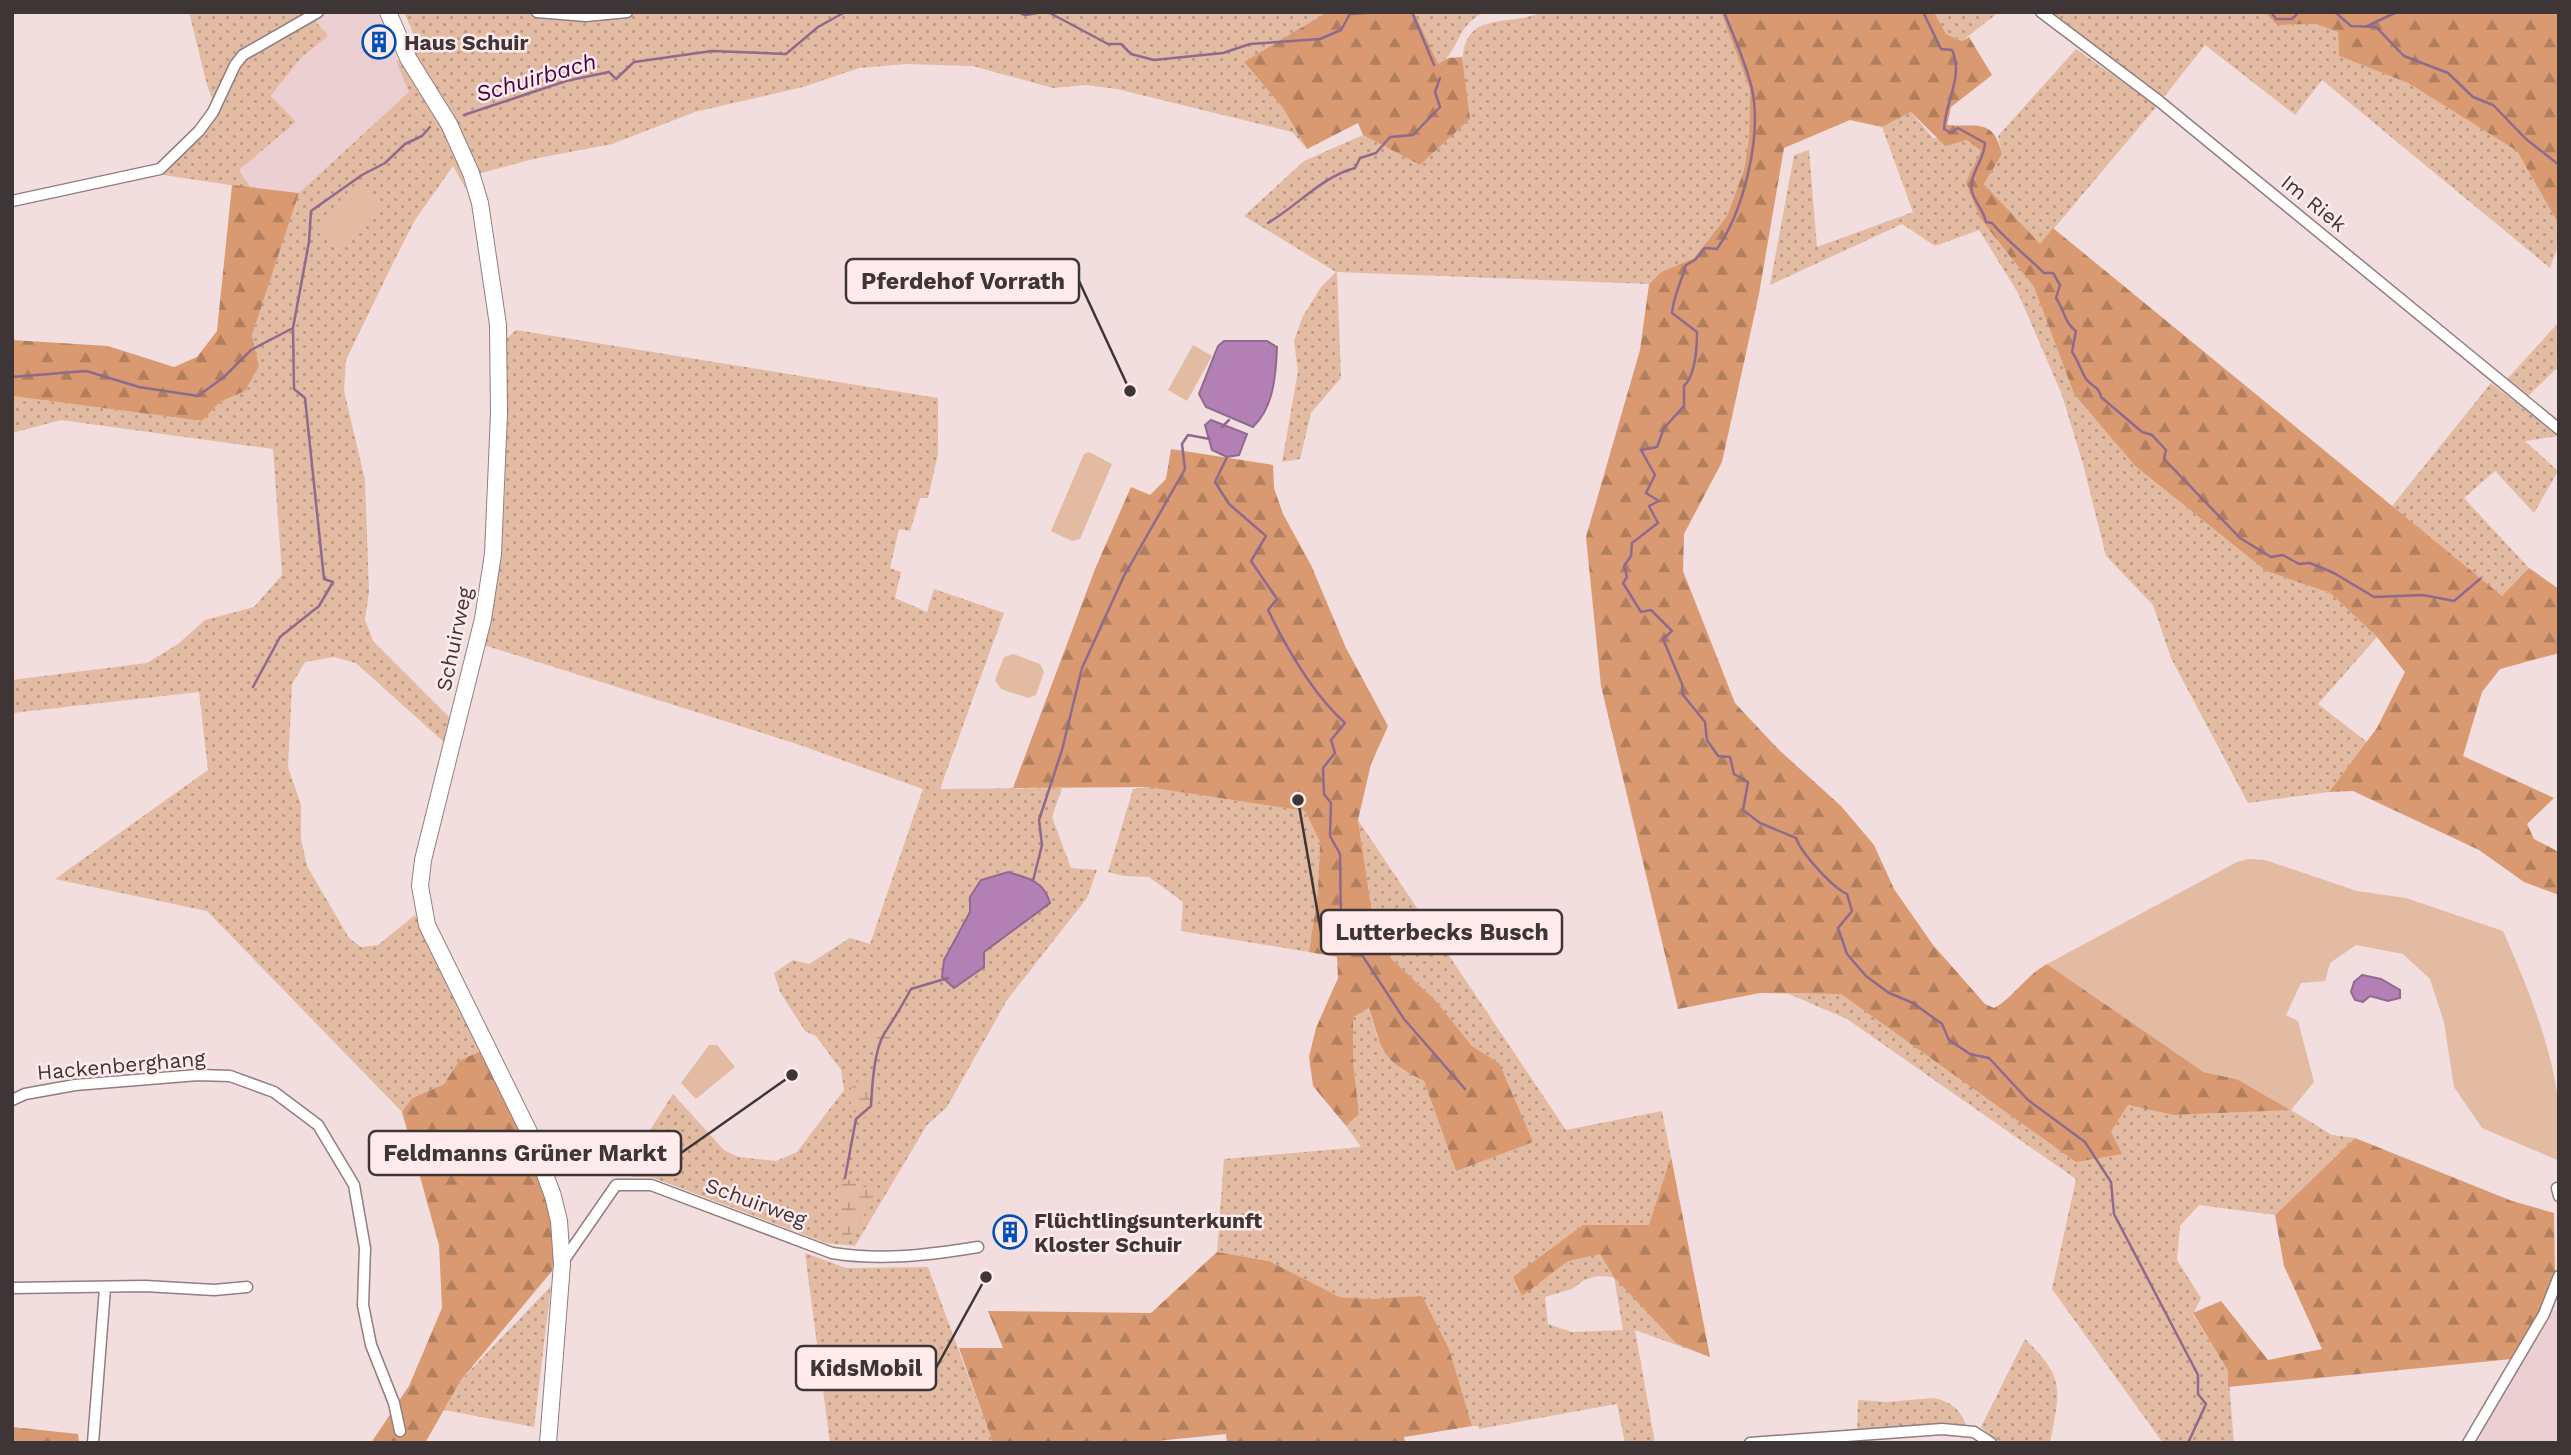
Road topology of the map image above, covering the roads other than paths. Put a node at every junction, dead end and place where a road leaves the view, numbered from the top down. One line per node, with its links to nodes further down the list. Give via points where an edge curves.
1 (318, 12): 6 (street, via 243,55 200,131 160,169)
2 (388, 12): 10 (main road, Schuirweg, via 471,173 498,325 493,554 483,618 424,860 422,904 444,964 540,1157 559,1221)
3 (537, 12): 4 (street, via 586,16)
4 (627, 12)
5 (2041, 12): 7 (street, Im Riek, via 2159,100)
6 (12, 201)
7 (2559, 429)
8 (12, 1100): 15 (street, Hackenberghang, via 75,1085 230,1076 274,1092 318,1125 354,1185 365,1248 363,1305 371,1345)
9 (978, 1247): 10 (street, Schuirweg, via 909,1257 832,1253 639,1184 616,1185)
10 (562, 1264): 17 (main road, Schuirweg)
11 (2559, 1276): 20 (street, via 2544,1314)
12 (247, 1287): 14 (street)
13 (12, 1288): 14 (street)
14 (105, 1288): 16 (street)
15 (400, 1431)
16 (93, 1443)
17 (548, 1443)
18 (1750, 1443): 19 (street, via 1942,1429 1975,1432)
19 (1992, 1443)
20 (2468, 1443)

